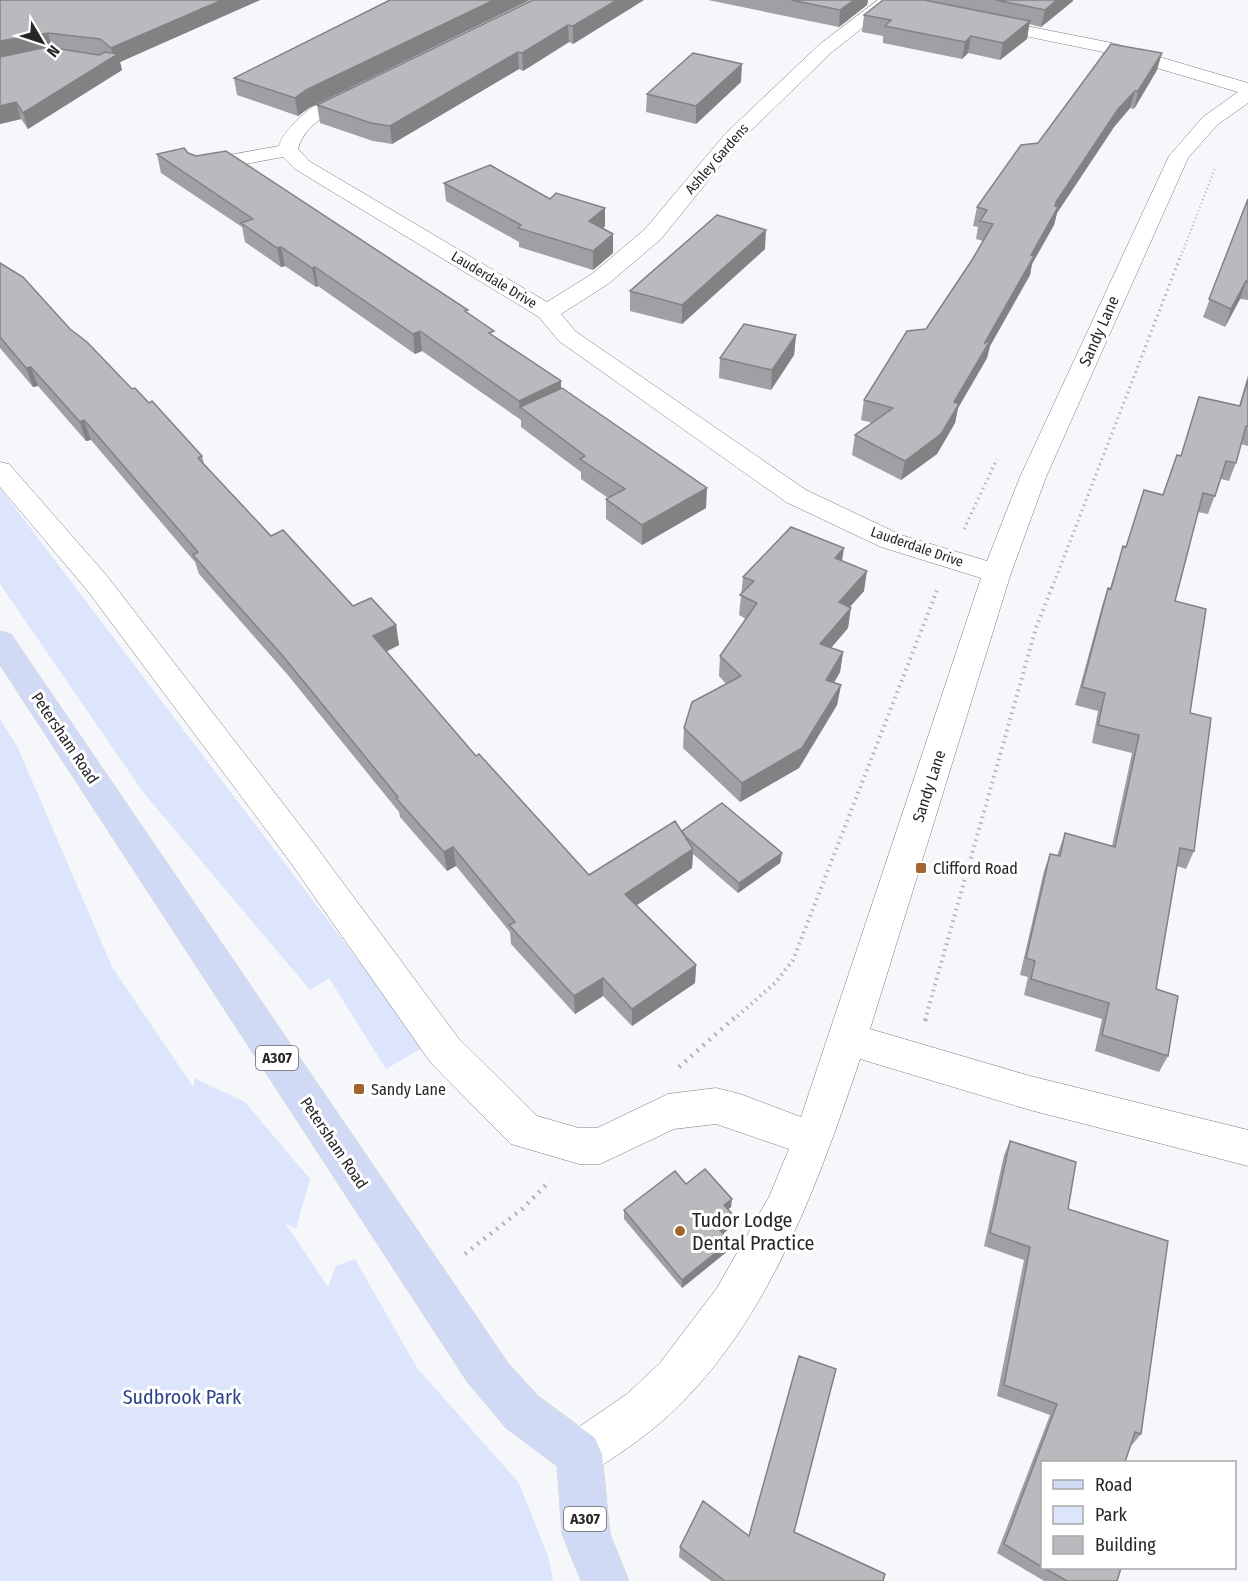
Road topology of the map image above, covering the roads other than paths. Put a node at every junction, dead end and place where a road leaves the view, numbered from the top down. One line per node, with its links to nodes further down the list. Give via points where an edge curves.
1 (878, 1): 2 (street); 9 (street, Ashley Gardens, via 733,137 653,234 600,279)
2 (908, 7)
3 (966, 19): 5 (street, via 1106,47)
4 (373, 85): 7 (street, via 301,124 289,141)
5 (1248, 90)
6 (1248, 94): 11 (street, Sandy Lane, via 1210,122 1179,156 1033,477)
7 (288, 150): 8 (street); 9 (street, Lauderdale Drive, via 302,165)
8 (201, 166)
9 (548, 312): 11 (street, Lauderdale Drive, via 567,336 796,496 891,541)
10 (0, 470): 14 (street, via 97,583 300,850 445,1051 525,1131 579,1146 600,1146 668,1112 716,1106)
11 (997, 573): 13 (street, Sandy Lane)
12 (0, 640): 16 (main road, Petersham Road / A307, via 426,1284 506,1395 540,1428)
13 (848, 1039): 14 (street, Sandy Lane); 15 (street, via 1030,1093)
14 (813, 1140): 16 (street, Sandy Lane, via 785,1209 758,1261 704,1346 643,1410)
15 (1248, 1148)
16 (579, 1454): 17 (main road, A307, via 586,1534)
17 (605, 1581)

